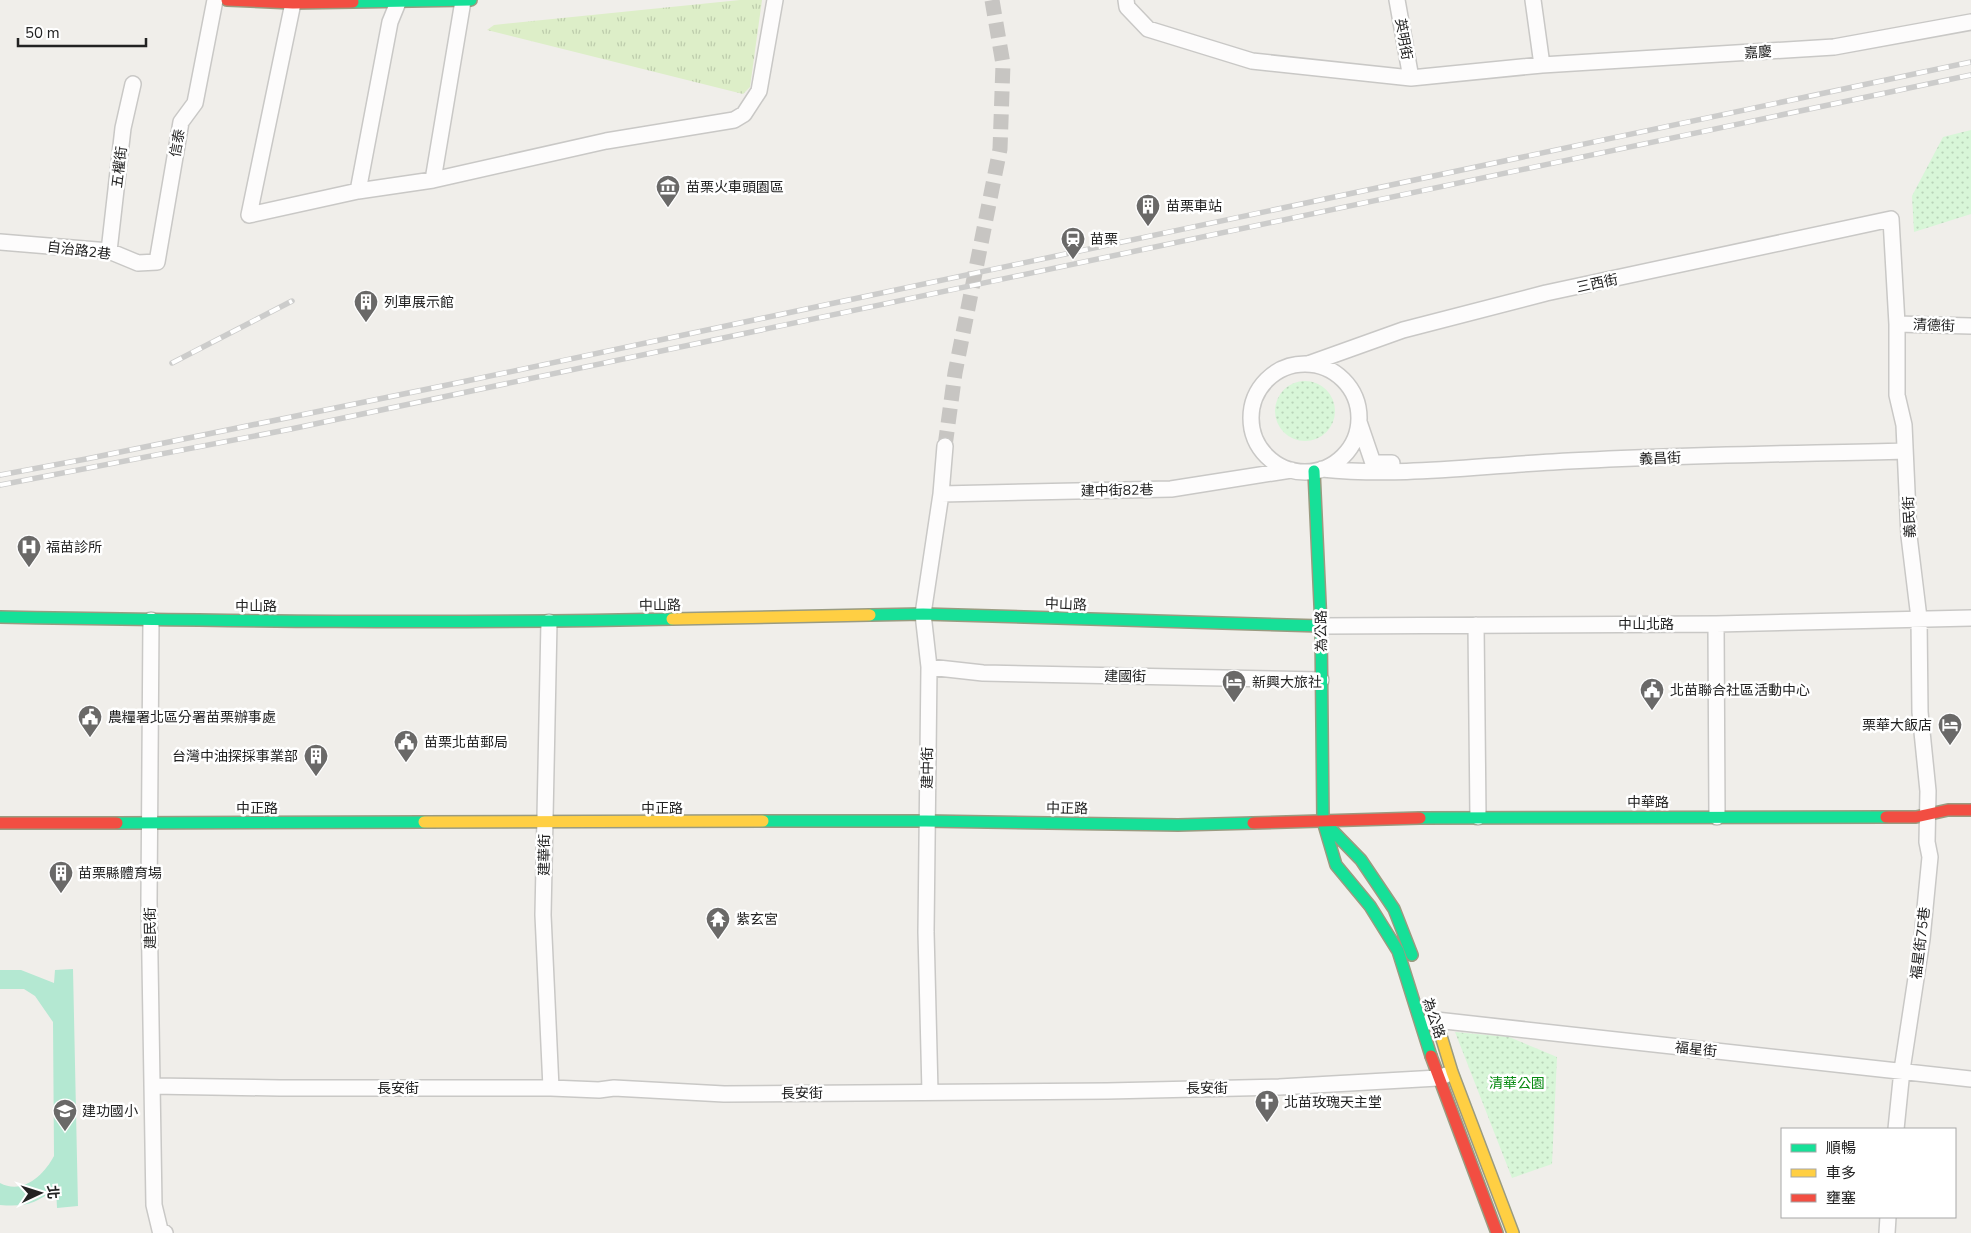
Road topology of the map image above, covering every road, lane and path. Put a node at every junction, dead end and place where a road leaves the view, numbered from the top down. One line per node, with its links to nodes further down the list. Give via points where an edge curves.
1 (215, 0): 19 (street, 信泰, via 195,103 181,122)
2 (227, 0): 9 (street)
3 (399, 0): 4 (street); 9 (street); 15 (street, via 390,22)
4 (467, 0): 14 (street)
5 (775, 0): 14 (street, via 759,91 744,114 734,120 606,141)
6 (1126, 0): 12 (street, 嘉慶, via 1127,7 1148,29 1252,61)
7 (1397, 0): 12 (street, 英明街)
8 (1533, 0): 11 (street)
9 (293, 3): 15 (street, via 249,215)
10 (1971, 22): 11 (street, 嘉慶, via 1834,46)
11 (1542, 65): 12 (street, 嘉慶)
12 (1411, 78)
13 (133, 84): 18 (street, 五權街, via 123,128)
14 (433, 180): 15 (street)
15 (358, 191)
16 (1891, 219): 20 (street, 義民街); 22 (street, 三西街, via 1546,294 1403,330)
17 (0, 242): 18 (street, 自治路2巷)
18 (109, 251): 19 (street, 自治路2巷, via 138,263)
19 (157, 262)
20 (1898, 324): 21 (street, 清德街); 25 (street, 義民街, via 1897,395 1904,425)
21 (1971, 326)
22 (1308, 364): 23 (street, via 1325,367 1339,376 1357,405); 26 (street, via 1290,366 1273,374 1260,388 1253,403 1252,428 1262,452)
23 (1358, 422): 27 (street, via 1348,451 1336,462); 28 (street, via 1374,463 1395,463)
24 (944, 446): 29 (street, 建中街)
25 (1905, 451): 28 (street, 義昌街, via 1552,462); 32 (street, 義民街, via 1909,536)
26 (1291, 470): 27 (street); 29 (street, 建中街82巷, via 1171,489)
27 (1318, 470): 28 (street, 義昌街, via 1362,473); 38 (street, 為公路)
28 (1415, 471)
29 (941, 494): 30 (street, 建中街)
30 (923, 614): 35 (street, 中山路); 38 (street, 中山路); 39 (street, 建中街)
31 (0, 617): 34 (street, 中山路)
32 (1919, 618): 33 (street, 中山北路); 36 (street, 中山北路); 42 (street, 義民街, via 1920,712)
33 (1971, 618)
34 (151, 620): 35 (street, 中山路); 47 (street, 建民街)
35 (549, 622): 48 (street, 建華街)
36 (1716, 624): 37 (street, 中山北路); 44 (street)
37 (1476, 625): 38 (street, 中山北路); 43 (street)
38 (1321, 626): 40 (street, 為公路)
39 (929, 666): 40 (street, 建國街, via 983,673); 45 (street, 建中街)
40 (1321, 680): 46 (street, 為公路)
41 (1971, 810): 42 (street, 中華路, via 1948,810)
42 (1928, 815): 44 (street, 中華路); 52 (street, 福星街75巷, via 1930,857 1922,939)
43 (1478, 817): 44 (street, 中華路); 46 (street, 中華路)
44 (1717, 817)
45 (926, 821): 46 (street, 中正路, via 1178,825); 48 (street, 中正路); 57 (street, 建中街)
46 (1323, 821): 50 (street, via 1361,860 1394,909); 51 (street, 為公路, via 1336,865 1370,906 1398,951)
47 (149, 822): 48 (street, 中正路); 49 (street, 中正路); 55 (street, 建民街)
48 (544, 823): 56 (street, 建華街, via 543,915)
49 (0, 824)
50 (1416, 966)
51 (1430, 1018): 52 (street, 福星街); 53 (street, 為公路)
52 (1902, 1070): 54 (street, 福星街); 58 (street, 福星街75巷)
53 (1445, 1075): 57 (street, 長安街, via 1279,1087); 61 (street, 為公路); 62 (street, 為公路)
54 (1971, 1079)
55 (152, 1086): 56 (street, 長安街); 60 (street, 建民街, via 154,1205 160,1230)
56 (551, 1088): 57 (street, 長安街, via 724,1094)
57 (930, 1092)
58 (1896, 1128)
59 (1888, 1218): 63 (street)
60 (165, 1233)
61 (1497, 1233)
62 (1513, 1233)
63 (1887, 1233)

